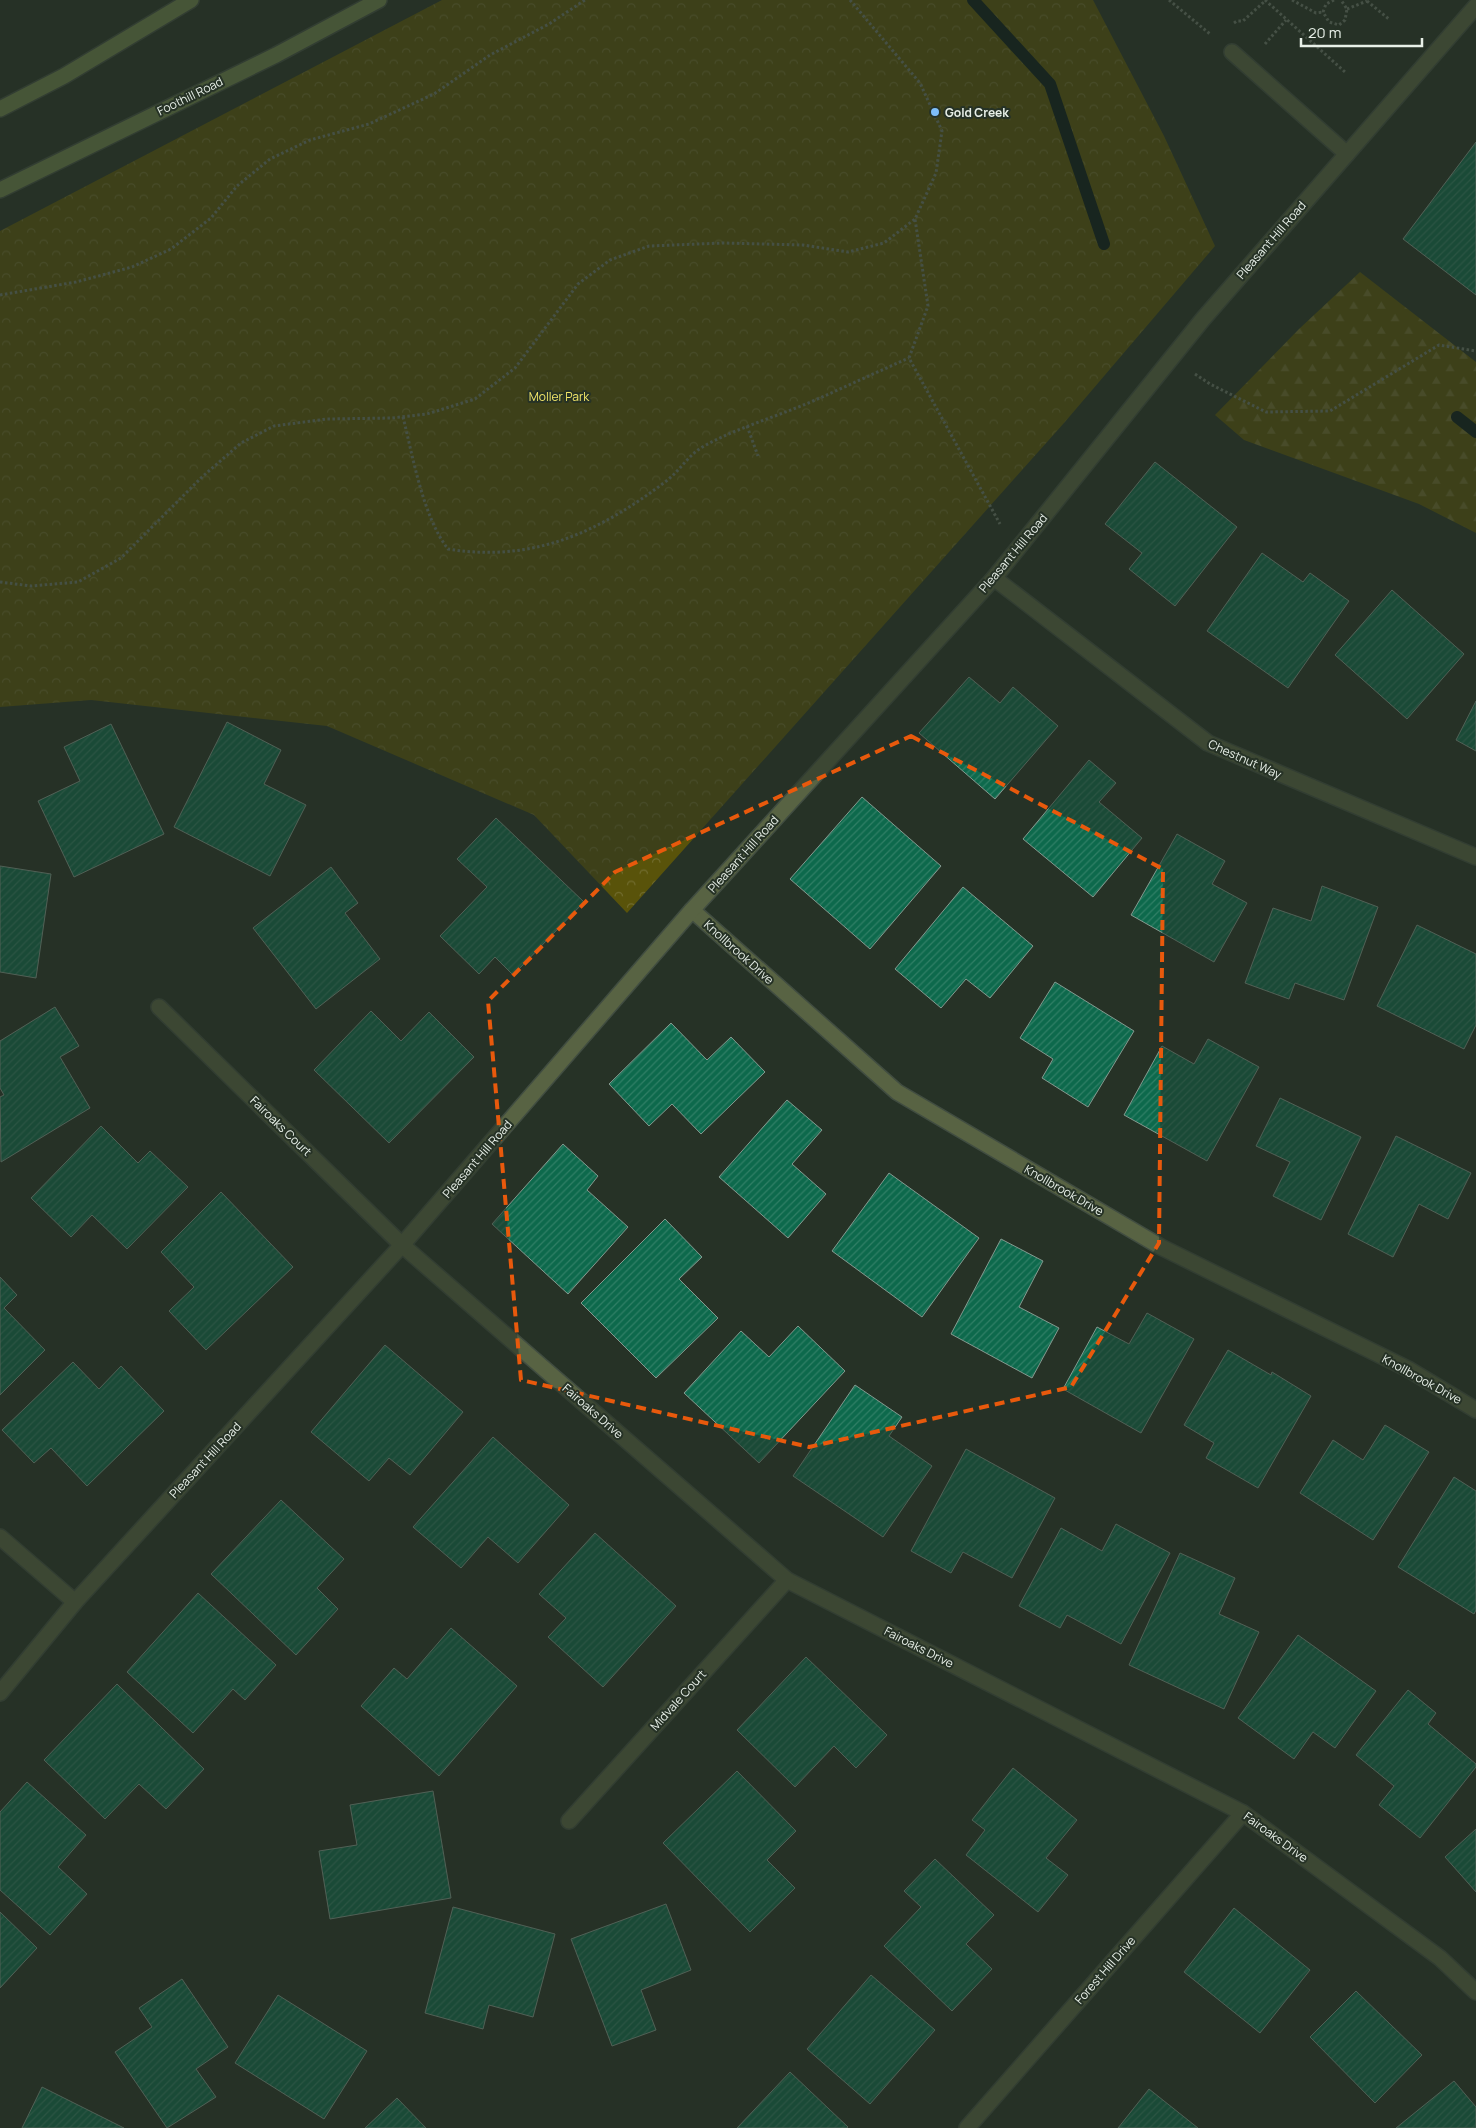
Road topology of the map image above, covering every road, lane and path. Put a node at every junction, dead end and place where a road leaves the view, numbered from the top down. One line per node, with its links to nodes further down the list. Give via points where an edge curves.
1 (191, 0): 20 (main road, via 64,76)
2 (379, 0): 22 (main road, Foothill Road, via 276,55)
3 (585, 0): 24 (path, via 550,24 490,55 434,94 370,124 310,140 270,159 237,186 211,218 170,250 114,272)
4 (850, 0): 23 (path, via 920,83 942,131 936,173)
5 (1169, 0): 18 (path)
6 (1265, 0): 15 (path)
7 (1292, 0): 14 (path, via 1316,13)
8 (1334, 0): 11 (path)
9 (1341, 0): 13 (path)
10 (1367, 1): 13 (path); 16 (path)
11 (1326, 2): 14 (path)
12 (1476, 6): 21 (street, Pleasant Hill Road)
13 (1347, 9): 14 (path, via 1345,20 1339,25 1329,22)
14 (1323, 12)
15 (1286, 20): 17 (path); 19 (path)
16 (1390, 20)
17 (1262, 48)
18 (1232, 52): 21 (street)
19 (1345, 72)
20 (0, 109)
21 (1347, 154): 27 (street, Pleasant Hill Road)
22 (0, 190)
23 (915, 219): 26 (path, via 928,306); 28 (path, via 884,243 848,252 804,245 723,243 649,246 610,260 578,284 515,368 475,398 427,414)
24 (0, 295)
25 (1476, 352): 27 (path, via 1439,345 1330,411 1266,412 1210,384)
26 (909, 358): 29 (path, via 812,402); 31 (path)
27 (1172, 358): 31 (street, Pleasant Hill Road)
28 (403, 417): 29 (path, via 427,508 439,538 448,550 464,552 540,548 601,525 667,480 694,451); 33 (path, via 327,419 274,426 241,443 121,558 78,582 31,586)
29 (747, 426): 30 (path)
30 (758, 456)
31 (1015, 552): 32 (street, Pleasant Hill Road)
32 (994, 578): 34 (street, Chestnut Way, via 1208,744); 35 (street, Pleasant Hill Road)
33 (0, 582)
34 (1476, 857)
35 (692, 910): 37 (street, Pleasant Hill Road); 38 (street, Knollbrook Drive, via 897,1092 1160,1247 1408,1369)
36 (159, 1007): 37 (street, Fairoaks Court)
37 (402, 1245): 40 (street, Fairoaks Drive); 41 (street, Pleasant Hill Road)
38 (1476, 1410)
39 (0, 1537): 41 (street)
40 (787, 1580): 43 (street, Fairoaks Drive); 44 (street, Midvale Court)
41 (75, 1602): 42 (street, Pleasant Hill Road)
42 (0, 1694)
43 (1243, 1813): 45 (street, Fairoaks Drive, via 1440,1958); 46 (street, Forest Hill Drive)
44 (569, 1821)
45 (1476, 1992)
46 (967, 2128)

